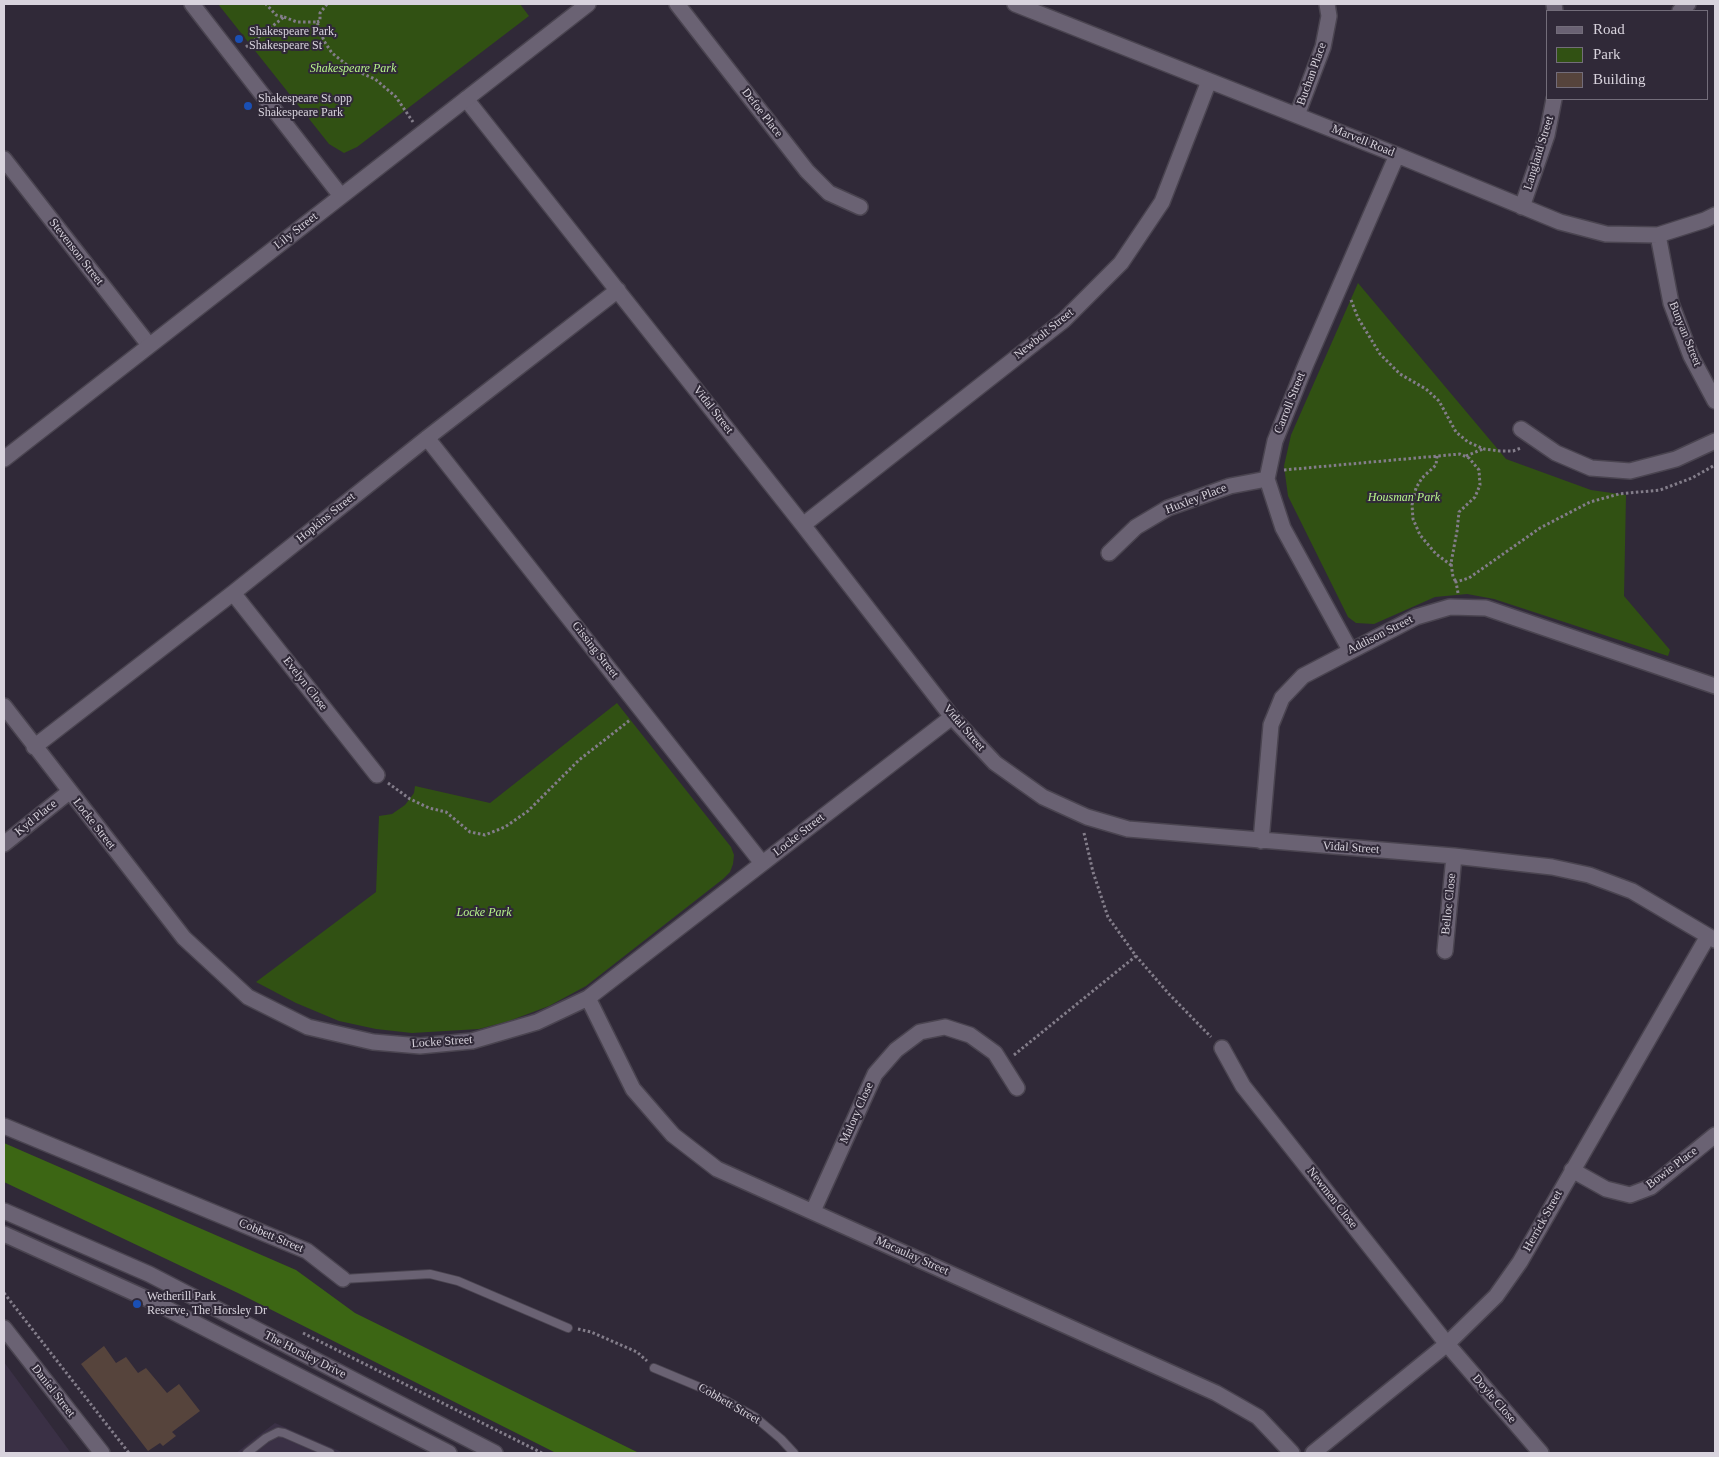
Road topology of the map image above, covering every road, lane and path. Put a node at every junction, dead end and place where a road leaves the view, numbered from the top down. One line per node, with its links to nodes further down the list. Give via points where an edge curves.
1 (192, 4): 11 (street)
2 (266, 4): 9 (path, via 276,15)
3 (327, 4): 10 (path)
4 (588, 4): 13 (street, Lily Street)
5 (677, 4): 21 (street, Defoe Place, via 806,171 829,193)
6 (1015, 4): 8 (street, Marvell Road)
7 (1327, 4): 15 (street, Buchan Place, via 1329,16 1323,47)
8 (1047, 10): 12 (street, Marvell Road)
9 (284, 17): 10 (path, via 297,22); 11 (path)
10 (317, 22): 16 (path, via 332,53 352,69 375,79 396,97)
11 (234, 56): 19 (street)
12 (1209, 81): 15 (street, Marvell Road); 38 (street, Newbolt Street, via 1162,202 1121,263 1064,320)
13 (466, 100): 16 (street, Lily Street); 25 (street, Vidal Street)
14 (1554, 100): 20 (street, Langland Street, via 1547,135)
15 (1297, 115): 17 (street, Marvell Road)
16 (421, 135): 19 (street, Lily Street)
17 (1397, 155): 20 (street, Marvell Road); 24 (street, Carroll Street)
18 (4, 159): 26 (street, Stevenson Street)
19 (341, 196): 26 (street, Lily Street)
20 (1522, 207): 23 (street, Marvell Road, via 1560,222 1606,234)
21 (860, 208)
22 (1715, 215): 23 (street, Marvell Road)
23 (1658, 235): 27 (street, Bunyan Street, via 1671,303 1691,356)
24 (1344, 276): 32 (path, via 1358,318 1380,354 1400,374 1439,401 1456,432); 37 (street, Carroll Street, via 1274,442)
25 (618, 290): 29 (street, Hopkins Street); 38 (street, Vidal Street)
26 (149, 345): 35 (street, Lily Street)
27 (1715, 401)
28 (1521, 429): 31 (street)
29 (427, 438): 42 (street, Hopkins Street); 47 (street, Gissing Street)
30 (1715, 441): 31 (street, via 1676,459 1630,472 1590,468 1556,453)
31 (1541, 442): 32 (path, via 1513,451)
32 (1484, 449): 34 (path)
33 (1437, 456): 34 (path); 37 (path); 40 (path, via 1436,465 1416,488 1413,519 1420,535 1436,554)
34 (1465, 456): 40 (path, via 1479,470 1480,485 1475,497 1459,512)
35 (4, 459)
36 (1715, 464): 41 (path, via 1692,478 1660,490 1619,494 1590,502 1540,528 1469,578)
37 (1268, 475): 39 (street, Huxley Place, via 1168,508 1136,527); 44 (street, Carroll Street, via 1283,528)
38 (803, 525): 48 (street, Vidal Street)
39 (1109, 553)
40 (1451, 565): 41 (path)
41 (1456, 582): 43 (path)
42 (233, 593): 49 (street, Hopkins Street); 50 (street, Evelyn Close)
43 (1460, 608): 44 (street, Addison Street, via 1450,607 1416,616); 45 (street, Addison Street, via 1486,608)
44 (1350, 650): 53 (street, Addison Street, via 1303,676 1282,698 1271,725)
45 (1715, 686)
46 (4, 706): 49 (street, Locke Street)
47 (642, 710): 50 (path, via 579,760 528,811 505,827 485,835 470,832 446,812 410,799); 56 (street, Gissing Street)
48 (952, 717): 52 (street, Vidal Street, via 995,763 1043,796); 56 (street, Locke Street)
49 (34, 747): 51 (street, Locke Street)
50 (376, 776)
51 (69, 792): 54 (street, Kyd Place); 60 (street, Locke Street, via 184,938 248,997 308,1026 373,1042 420,1046 472,1041 537,1022)
52 (1080, 814): 53 (street, Vidal Street, via 1128,829); 59 (path, via 1093,872 1108,917)
53 (1261, 841): 55 (street, Vidal Street)
54 (4, 844)
55 (1454, 856): 57 (street, Vidal Street, via 1552,867 1589,875 1632,891); 58 (street, Belloc Close)
56 (762, 863): 60 (street, Locke Street)
57 (1712, 938): 66 (street, Herrick Street)
58 (1445, 951)
59 (1136, 956): 61 (path); 62 (path)
60 (588, 998): 68 (street, Macaulay Street, via 633,1089 673,1135 717,1169)
61 (1222, 1048): 74 (street, Newmen Close, via 1243,1086)
62 (1002, 1064): 63 (street, Malory Close); 68 (street, Malory Close, via 995,1054 970,1035 945,1027 920,1032 896,1050 875,1074)
63 (1017, 1088)
64 (4, 1126): 70 (street, Cobbett Street, via 307,1251)
65 (1715, 1135): 66 (street, Bowie Place, via 1651,1187 1630,1195 1606,1190)
66 (1572, 1170): 74 (street, Herrick Street, via 1501,1289)
67 (4, 1211): 81 (street, The Horsley Drive, via 149,1274)
68 (812, 1211): 83 (street, Macaulay Street, via 1216,1392 1258,1417)
69 (4, 1234): 80 (street, The Horsley Drive, via 150,1300)
70 (343, 1279): 73 (lane, Cobbett Street, via 430,1274 458,1281)
71 (4, 1294): 77 (path)
72 (4, 1328): 76 (street, Daniel Street)
73 (568, 1328): 75 (path, via 591,1332 638,1352)
74 (1447, 1344): 84 (street, Herrick Street); 85 (street, Doyle Close)
75 (654, 1368): 82 (lane, Cobbett Street, via 710,1392 755,1418)
76 (102, 1453)
77 (129, 1453)
78 (247, 1453): 79 (lane, via 278,1432)
79 (330, 1453)
80 (449, 1453)
81 (495, 1453)
82 (794, 1453)
83 (1292, 1453)
84 (1313, 1453)
85 (1541, 1453)

